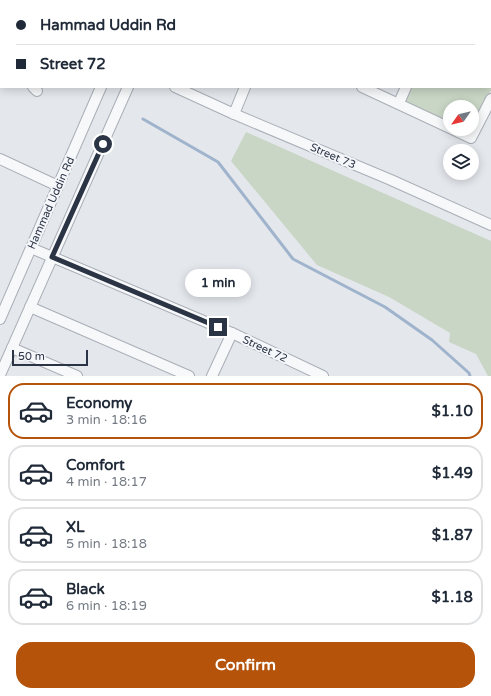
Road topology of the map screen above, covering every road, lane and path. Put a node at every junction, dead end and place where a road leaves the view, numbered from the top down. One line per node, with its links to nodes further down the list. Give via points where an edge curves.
1 (101, 88): 13 (street, Hammad Uddin Rd)
2 (128, 88): 16 (street)
3 (177, 88): 9 (street, Street 73)
4 (245, 88): 9 (street)
5 (364, 88): 8 (street)
6 (406, 88): 8 (street)
7 (491, 99): 10 (street)
8 (399, 103): 11 (street)
9 (234, 114): 14 (street, Street 73)
10 (479, 122)
11 (443, 124)
12 (0, 159): 13 (street)
13 (58, 186): 15 (street, Hammad Uddin Rd)
14 (491, 225)
15 (31, 248): 16 (street, Street 72); 18 (street, Hammad Uddin Rd)
16 (52, 257): 17 (street); 19 (street, Street 72)
17 (30, 307): 20 (street); 23 (street)
18 (0, 319)
19 (232, 333): 24 (street); 25 (street, Street 72)
20 (12, 348): 21 (street); 22 (street)
21 (0, 375)
22 (77, 376)
23 (189, 376)
24 (212, 376)
25 (322, 376)

